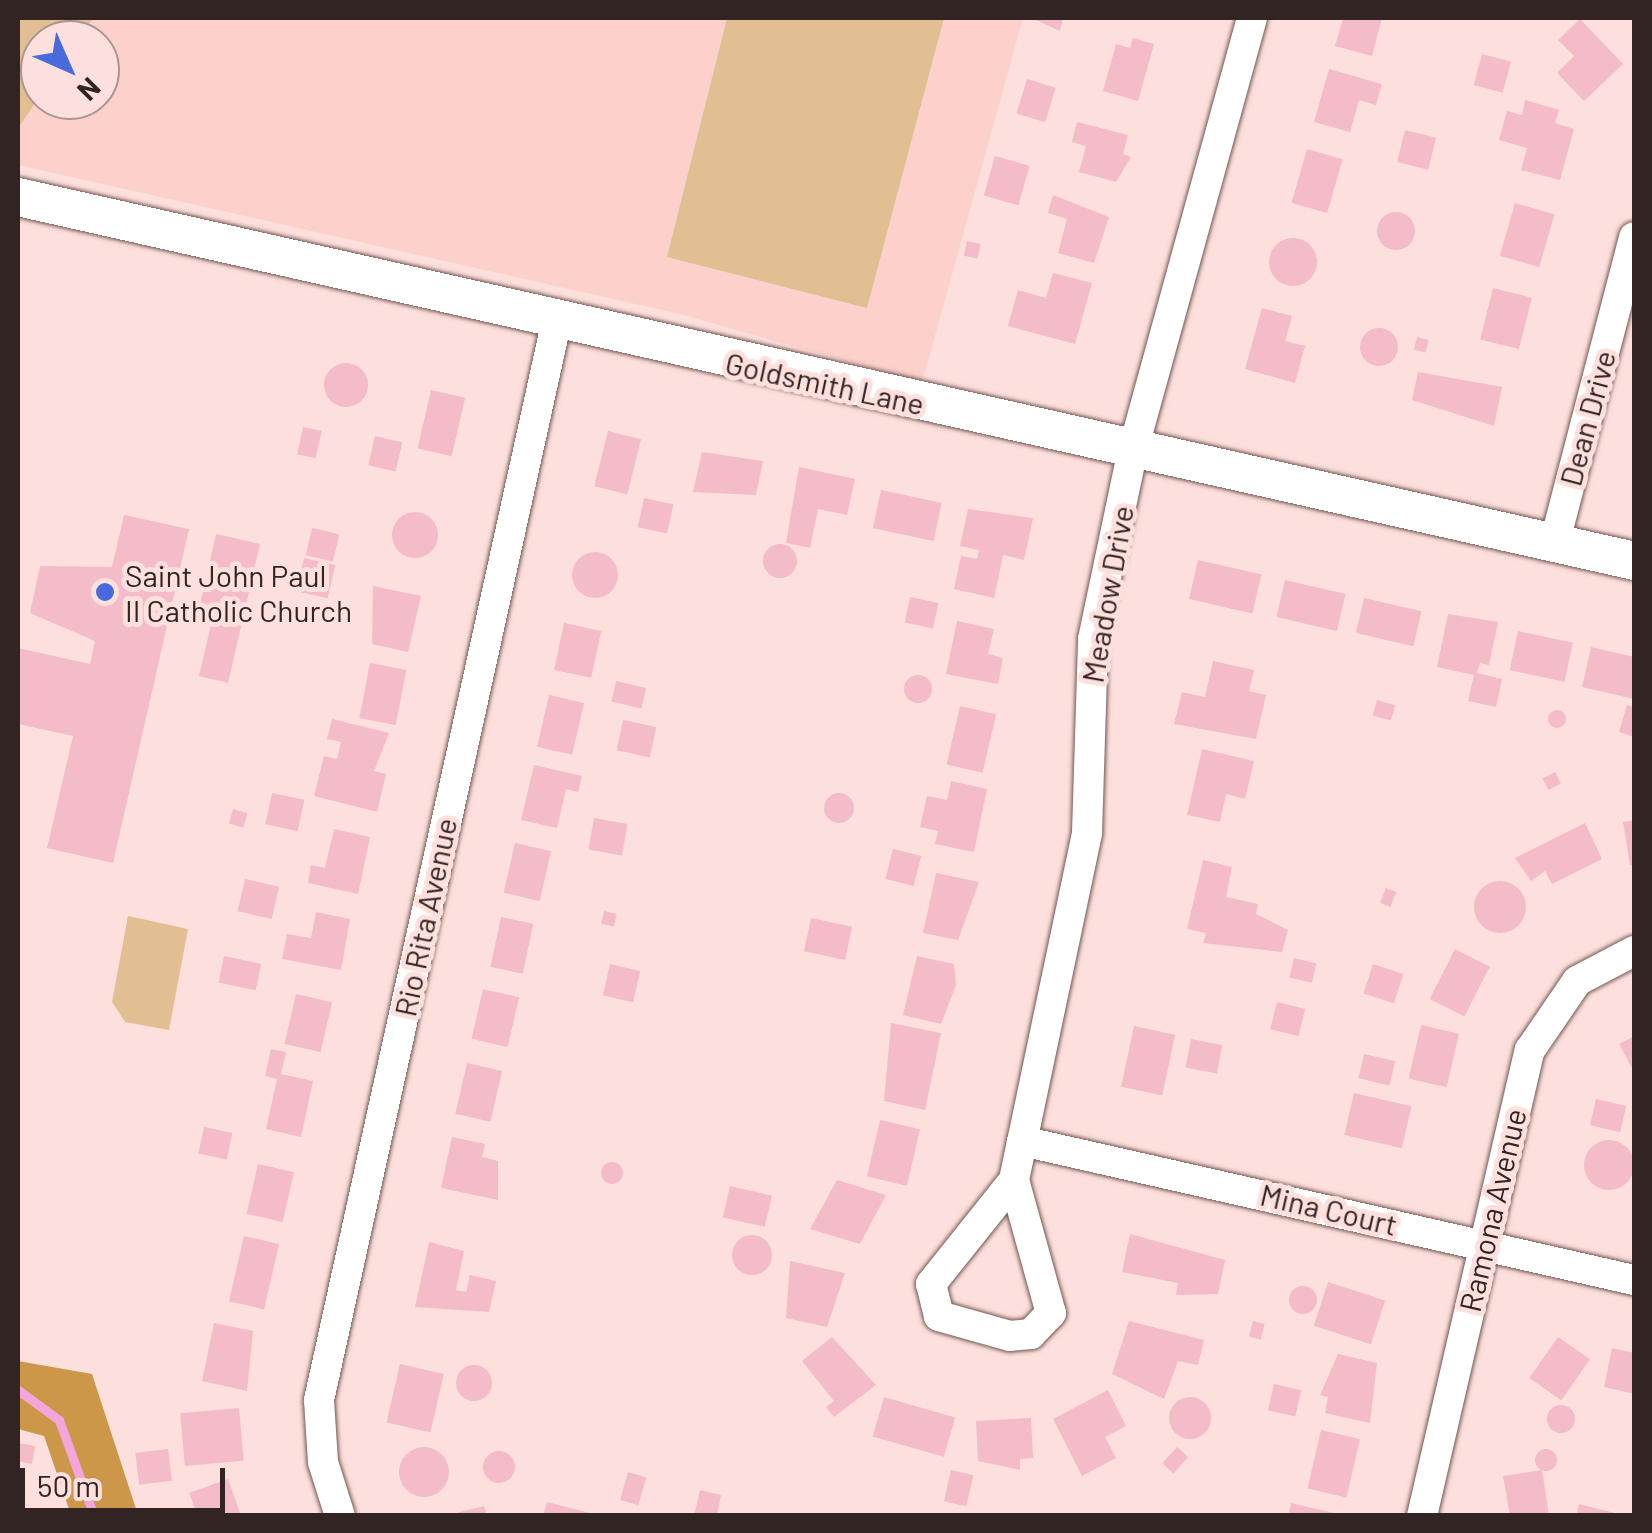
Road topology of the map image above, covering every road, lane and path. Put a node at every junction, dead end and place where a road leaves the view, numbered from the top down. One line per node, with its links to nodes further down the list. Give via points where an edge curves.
1 (1252, 18): 5 (street, Meadow Drive)
2 (18, 197): 4 (street, Goldsmith Lane)
3 (1634, 237): 6 (street, Dean Drive)
4 (556, 319): 5 (street, Goldsmith Lane); 13 (street, Rio Rita Avenue, via 319,1400 323,1462)
5 (1134, 450): 6 (street, Goldsmith Lane); 9 (street, Meadow Drive, via 1093,639 1087,833)
6 (1555, 541): 7 (street, Goldsmith Lane)
7 (1634, 561)
8 (1634, 951): 11 (street, Ramona Avenue, via 1577,981 1543,1021)
9 (1022, 1142): 10 (street, Meadow Drive); 11 (street, Mina Court)
10 (1014, 1180): 10 (street, Meadow Drive, via 940,1268 930,1303 956,1324 1010,1336 1044,1326 1051,1312)
11 (1483, 1244): 12 (street, Mina Court); 14 (street, Ramona Avenue)
12 (1634, 1280)
13 (340, 1516)
14 (1422, 1516)

